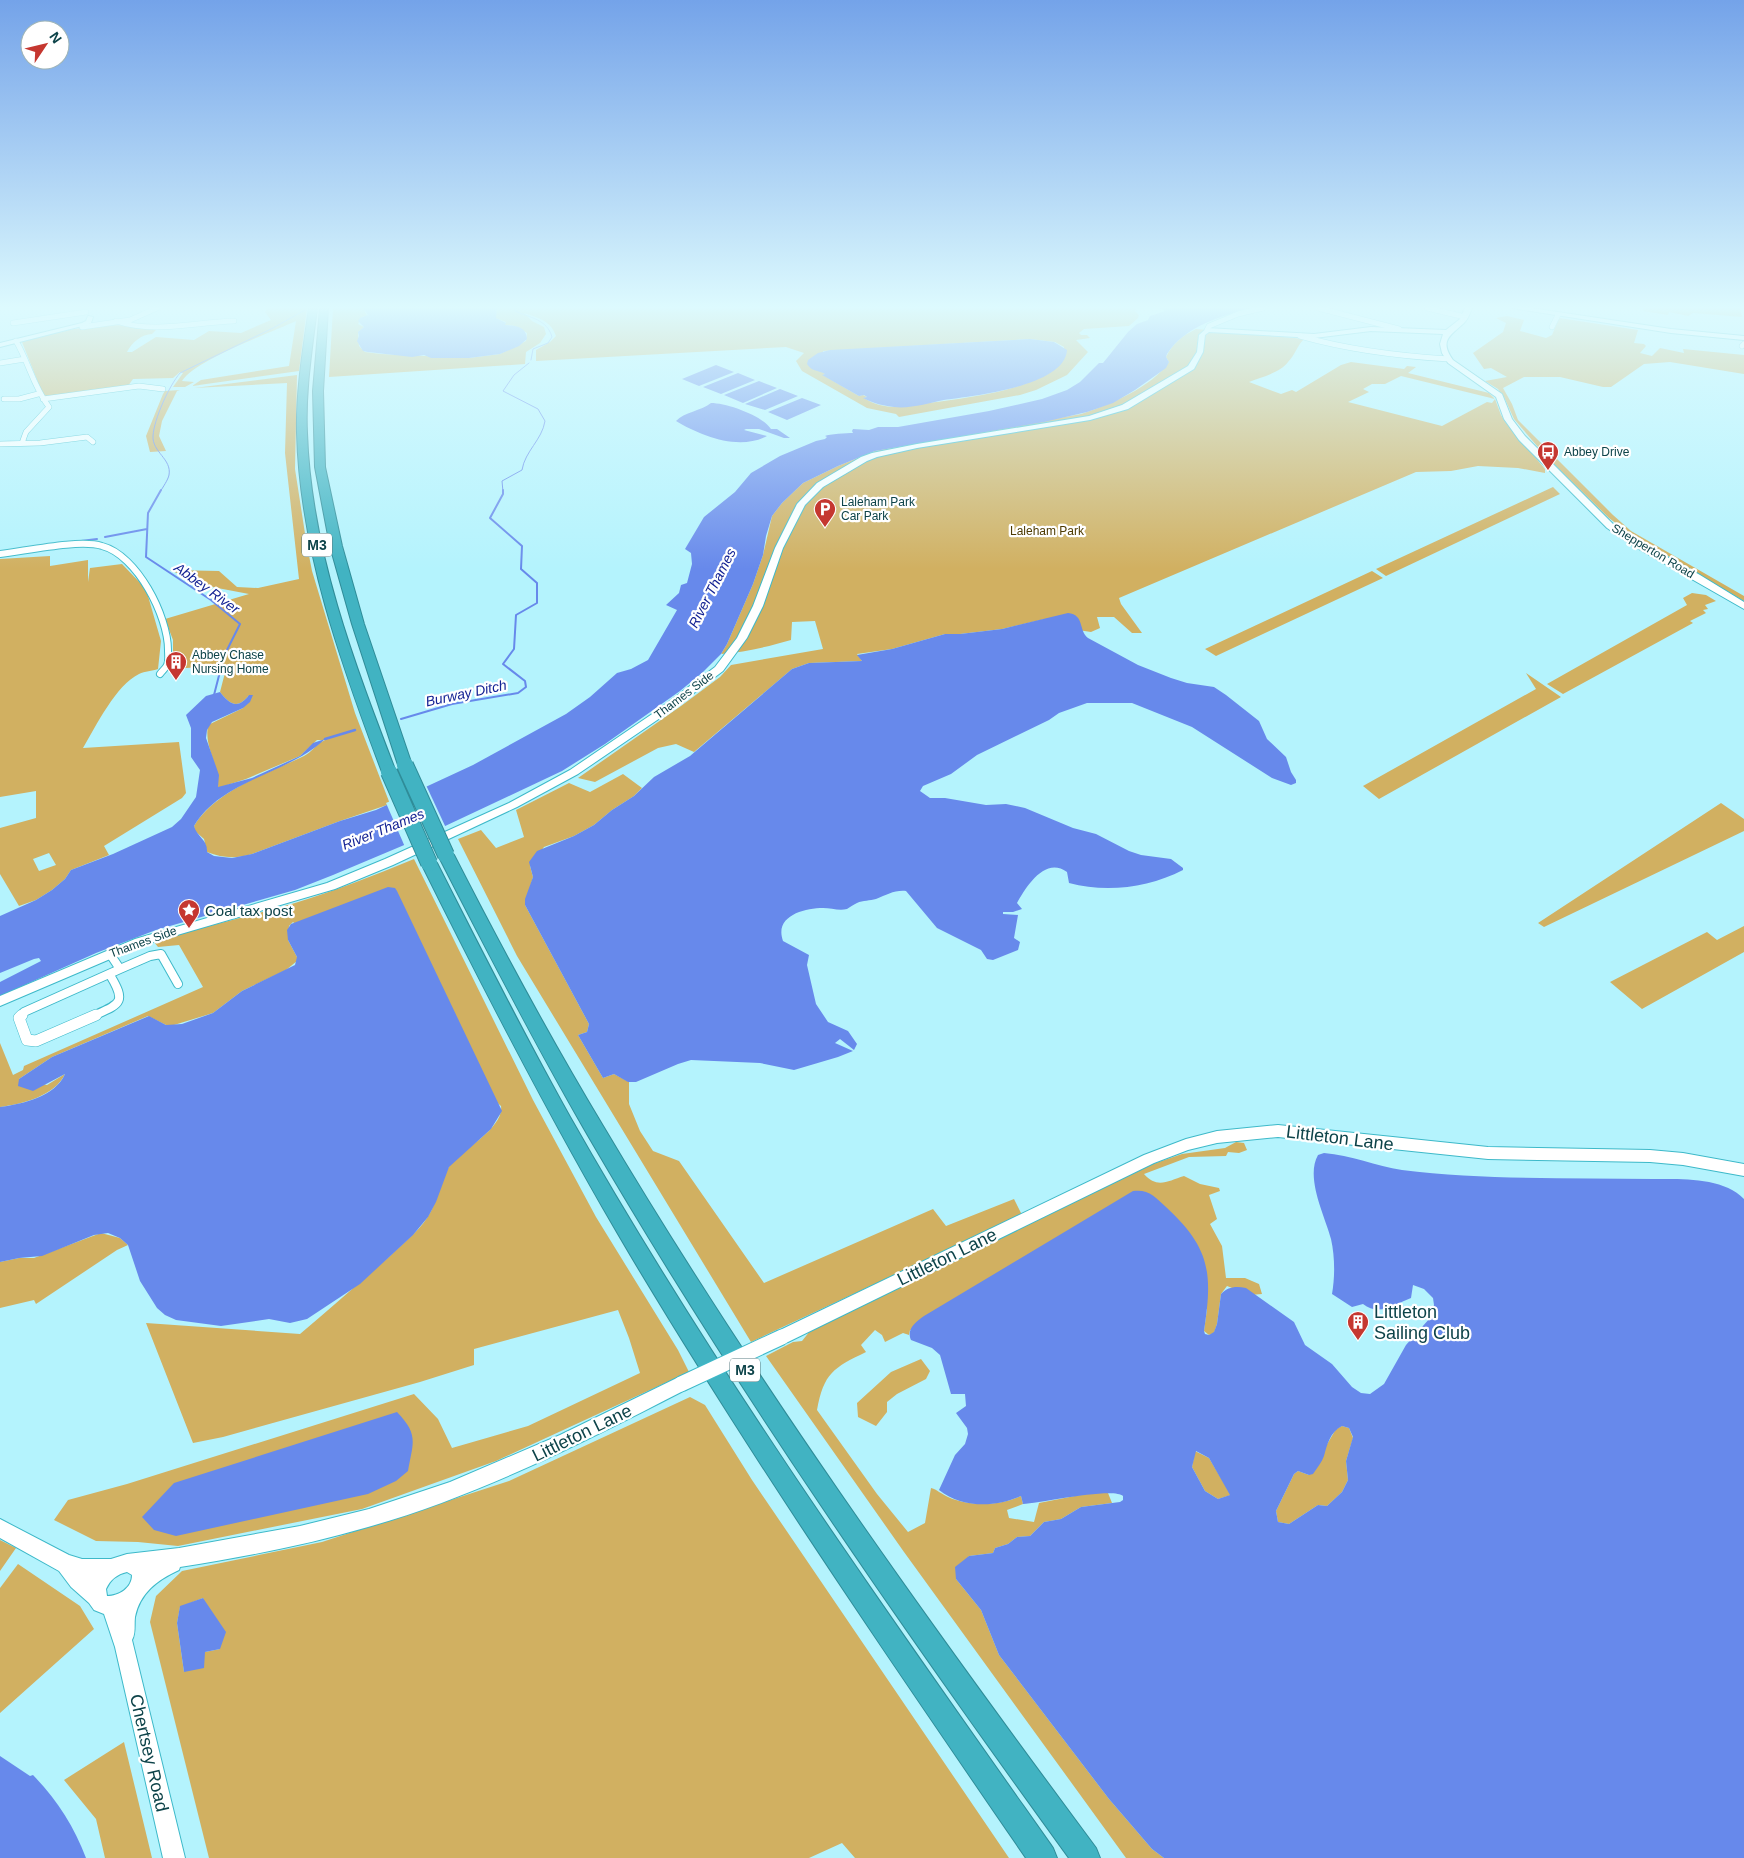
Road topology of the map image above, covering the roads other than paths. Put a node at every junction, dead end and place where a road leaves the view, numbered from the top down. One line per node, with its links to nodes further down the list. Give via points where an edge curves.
1 (6, 395): 7 (street, via 3,403)
2 (54, 395): 7 (street)
3 (303, 395): 14 (highway, M3, bridge, via 302,449 306,487 336,616 389,772)
4 (318, 395): 14 (highway, M3, bridge, via 320,467 336,546 358,624)
5 (1146, 395): 15 (street, Thames Side, via 1113,412 1090,418 875,455 830,479 809,494 791,520 758,606 742,638 719,669 574,772 513,805 331,886 178,929)
6 (1498, 395): 12 (street, Shepperton Road, via 1522,438 1610,526)
7 (41, 396): 9 (street, via 48,409 26,432)
8 (93, 442): 9 (street, via 87,437)
9 (22, 443): 10 (street)
10 (0, 444)
11 (0, 554): 13 (street, via 88,543 100,544 117,552 148,588 168,639 168,664)
12 (1744, 606)
13 (160, 674)
14 (437, 859): 30 (highway, M3, via 493,995 553,1105 726,1393 913,1672); 31 (highway, M3, via 586,1115 708,1314 876,1566)
15 (110, 954): 16 (street); 19 (street, Thames Side)
16 (120, 969): 17 (street); 18 (street, via 161,954)
17 (110, 975): 17 (street, via 24,1012 19,1018 27,1040 36,1041 120,1001 121,996)
18 (178, 984)
19 (0, 1001)
20 (1744, 1170): 22 (street, Littleton Lane, bridge, via 1650,1156 1488,1153 1278,1131 1217,1137 1149,1159 498,1472 369,1518)
21 (0, 1528): 24 (street)
22 (183, 1558): 23 (street); 26 (street, via 156,1571)
23 (131, 1563): 25 (street); 26 (street, via 137,1566 142,1577)
24 (66, 1564): 25 (street, via 82,1568); 27 (street, via 78,1580)
25 (111, 1568): 27 (street, via 97,1585)
26 (135, 1592): 27 (street, via 123,1603); 28 (street, Chertsey Road, via 124,1621)
27 (103, 1601): 28 (street, Chertsey Road, via 117,1621)
28 (125, 1647): 29 (street, Chertsey Road)
29 (174, 1858)
30 (1043, 1858)
31 (1086, 1858)

